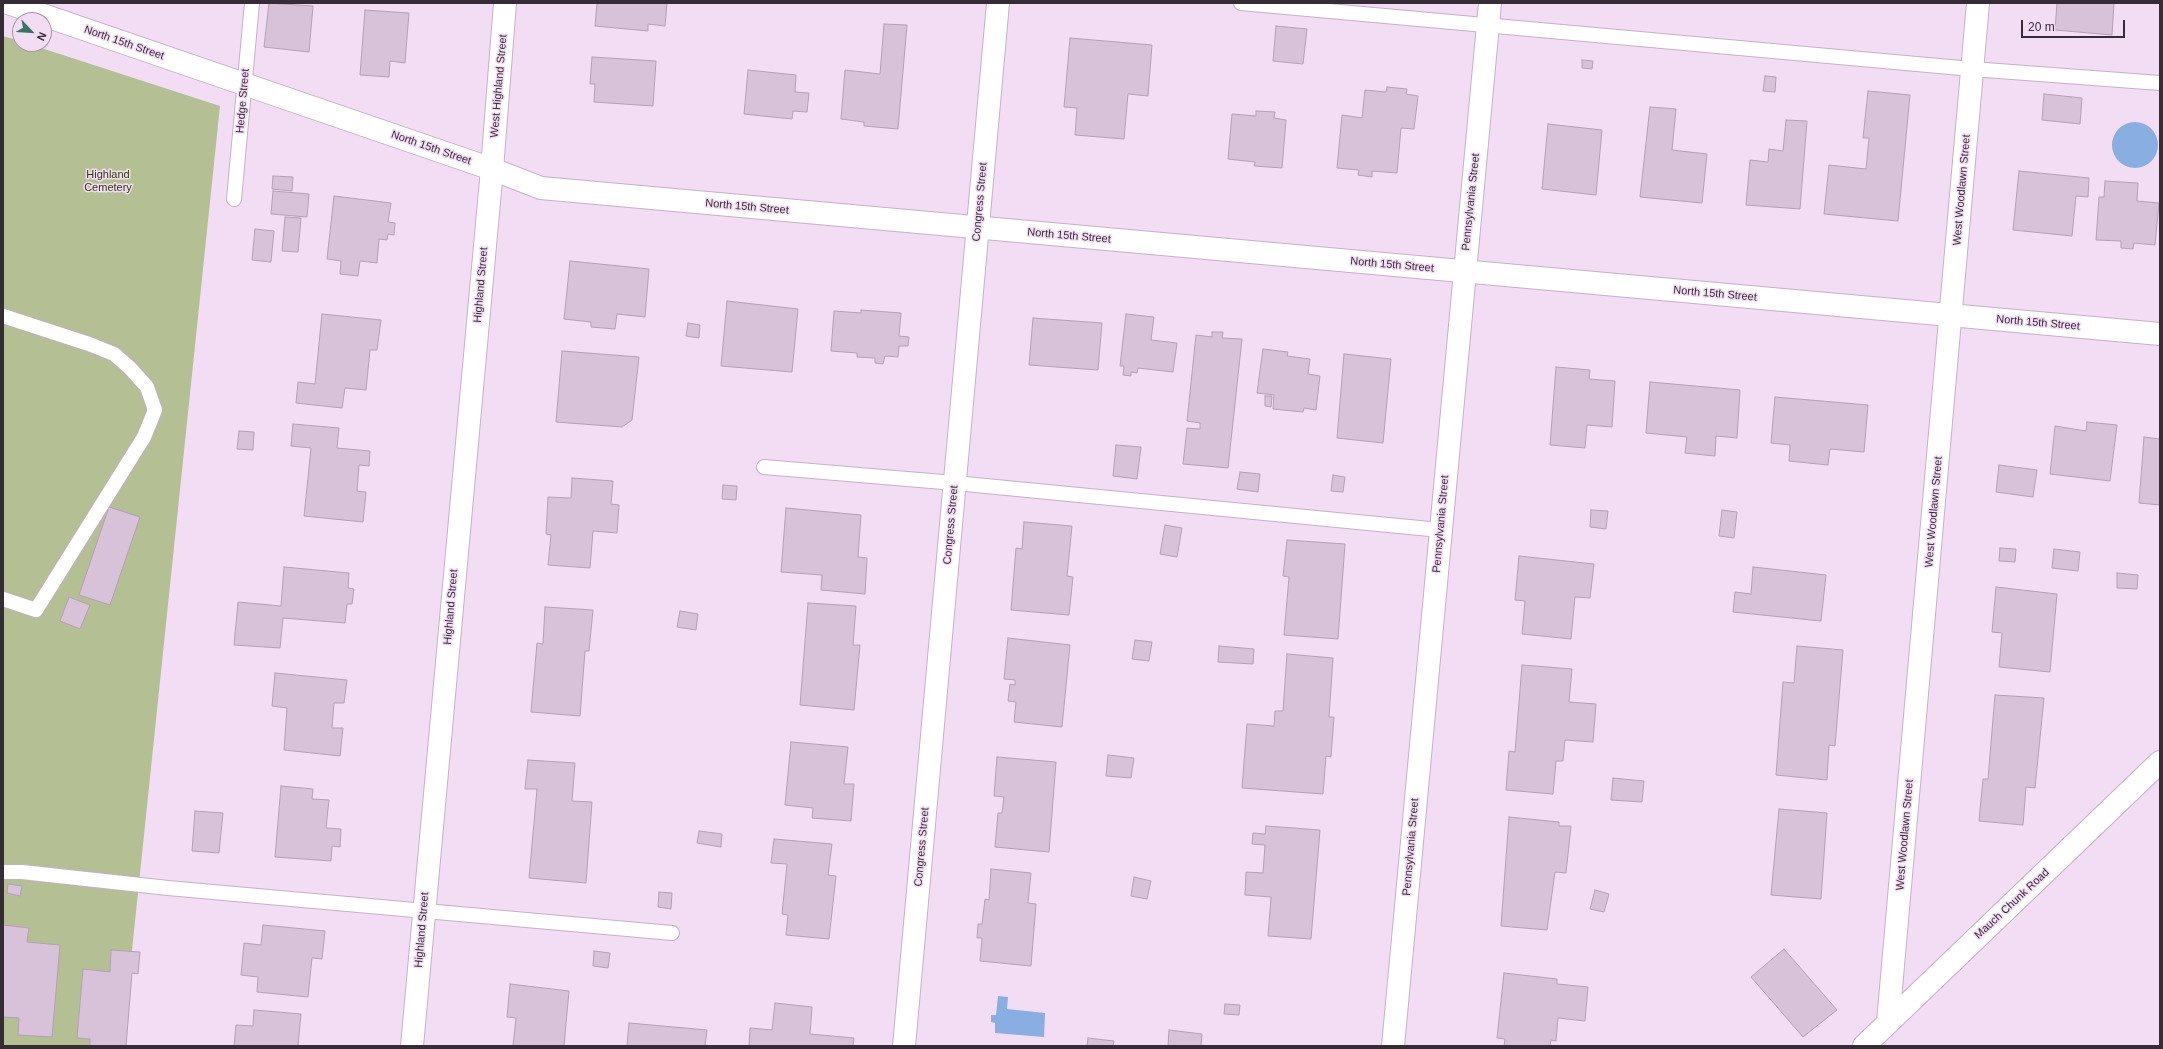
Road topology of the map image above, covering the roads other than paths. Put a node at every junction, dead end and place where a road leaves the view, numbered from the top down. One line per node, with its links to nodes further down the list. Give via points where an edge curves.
1 (9, 3): 10 (street, North 15th Street)
2 (252, 3): 10 (lane, Hedge Street)
3 (505, 3): 12 (street, West Highland Street)
4 (998, 3): 14 (street, Congress Street)
5 (1241, 3): 8 (lane)
6 (1490, 3): 8 (street, Pennsylvania Street)
7 (1978, 3): 9 (street, West Woodlawn Street)
8 (1488, 25): 9 (lane); 15 (street, Pennsylvania Street)
9 (1972, 69): 11 (lane); 16 (street, West Woodlawn Street)
10 (245, 84): 12 (street, North 15th Street); 13 (lane, Hedge Street)
11 (2160, 84)
12 (492, 169): 14 (street, North 15th Street, via 541,188); 27 (street, Highland Street)
13 (234, 199)
14 (978, 227): 15 (street, North 15th Street); 20 (street, Congress Street)
15 (1464, 271): 16 (street, North 15th Street); 21 (street, Pennsylvania Street)
16 (1951, 315): 18 (street, North 15th Street); 29 (street, West Woodlawn Street)
17 (3, 316): 22 (lane, via 114,354 147,387 154,410 144,437 36,610)
18 (2160, 334)
19 (764, 467): 20 (lane)
20 (955, 484): 21 (lane); 31 (street, Congress Street)
21 (1440, 530): 32 (street, Pennsylvania Street)
22 (3, 599)
23 (2160, 762): 29 (street, Mauch Chunk Road)
24 (3, 865): 26 (lane)
25 (3, 872): 26 (lane)
26 (22, 872): 27 (lane)
27 (424, 910): 28 (lane); 30 (street, Highland Street)
28 (672, 933)
29 (1888, 1022): 33 (street, Mauch Chunk Road)
30 (412, 1046)
31 (904, 1046)
32 (1393, 1046)
33 (1864, 1046)

